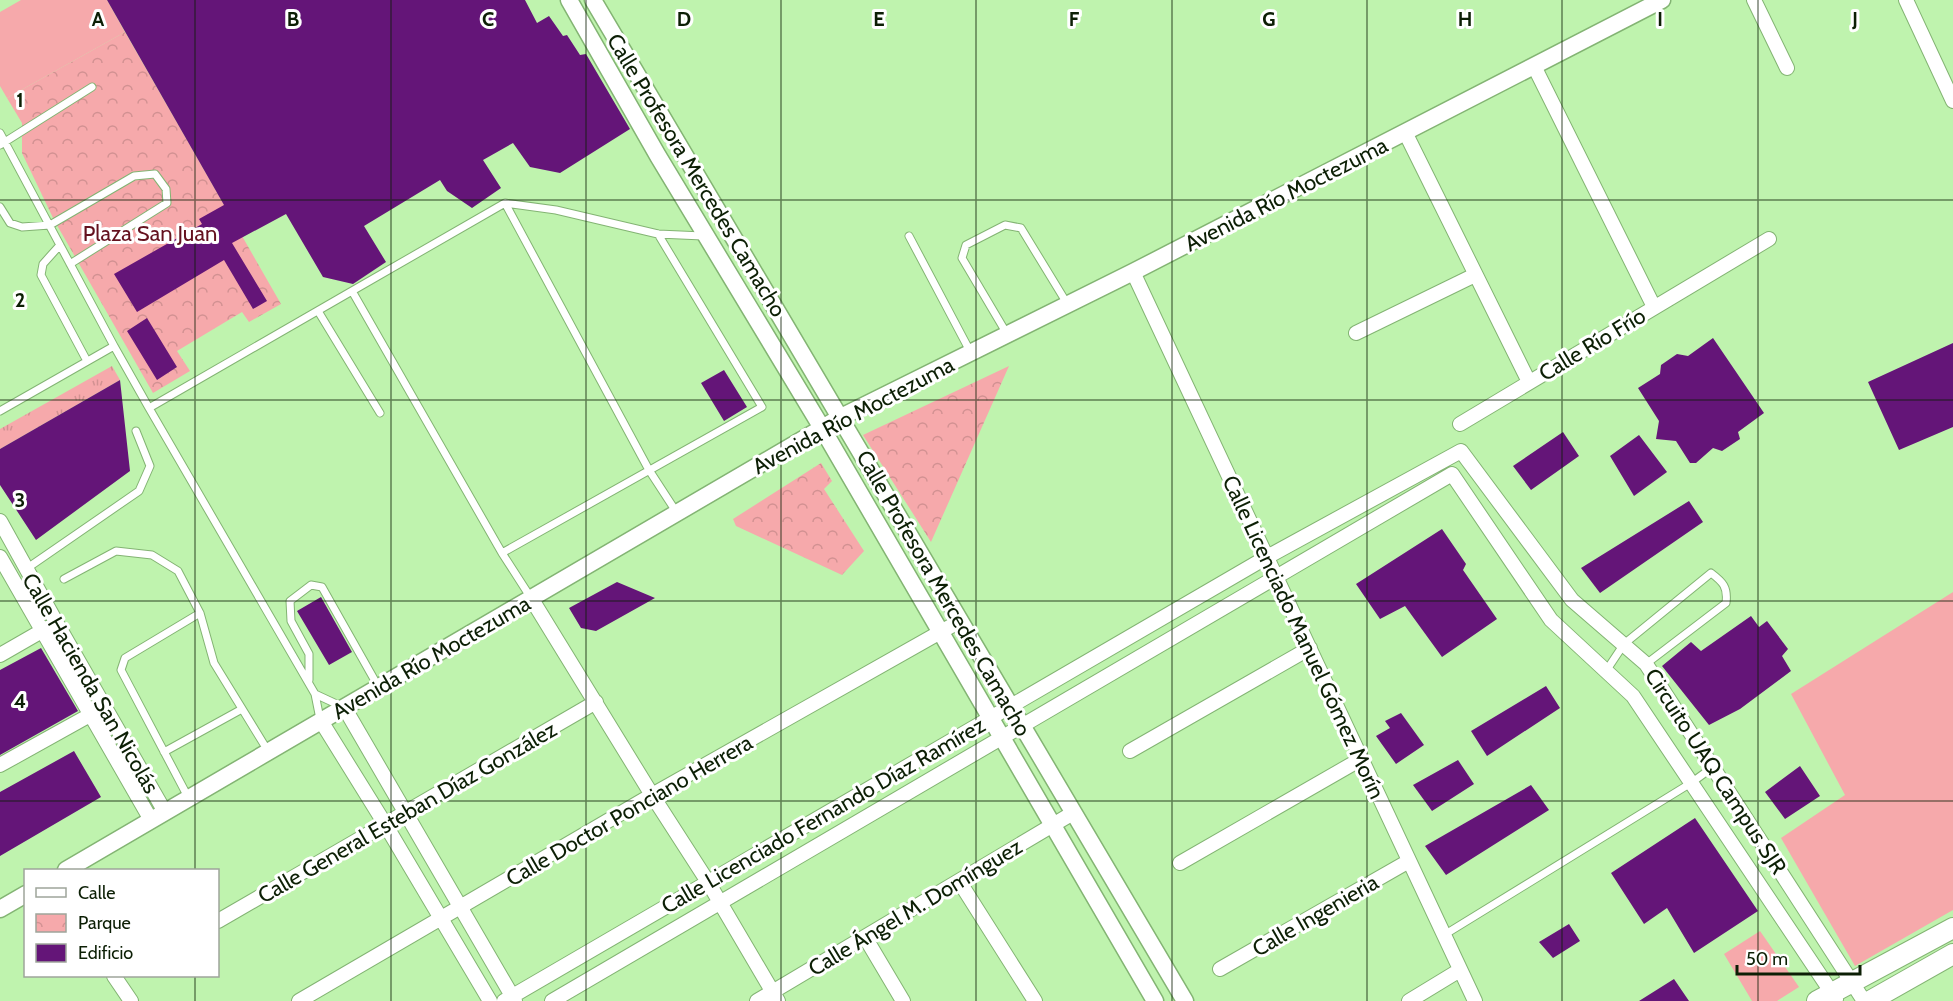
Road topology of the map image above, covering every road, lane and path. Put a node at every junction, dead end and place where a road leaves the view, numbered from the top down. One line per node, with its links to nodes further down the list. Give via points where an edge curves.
1 (569, 0): 14 (street, Calle Profesora Mercedes Camacho)
2 (593, 0): 12 (street, Calle Profesora Mercedes Camacho)
3 (1662, 0): 6 (street, Avenida Río Moctezuma)
4 (1754, 0): 7 (street)
5 (1906, 0): 9 (street)
6 (1534, 66): 10 (street, Avenida Río Moctezuma); 28 (street)
7 (1787, 68)
8 (92, 87): 13 (lane)
9 (1953, 101)
10 (1405, 132): 24 (street, Avenida Río Moctezuma); 25 (street)
11 (0, 133): 13 (lane)
12 (679, 142): 14 (street); 39 (street, Calle Profesora Mercedes Camacho)
13 (2, 143): 17 (lane)
14 (658, 156): 19 (street, Calle Profesora Mercedes Camacho)
15 (505, 203): 18 (lane, via 556,210); 26 (lane); 43 (lane)
16 (0, 207): 17 (lane, via 10,223 22,227)
17 (50, 225): 22 (lane); 23 (lane, via 134,176 155,174 166,189 167,203)
18 (658, 234): 19 (lane); 43 (lane, via 762,407)
19 (707, 236): 41 (street, Calle Profesora Mercedes Camacho)
20 (909, 236): 33 (lane)
21 (1769, 239): 28 (street, Calle Río Frío)
22 (60, 245): 23 (lane); 34 (lane, via 43,264 41,275)
23 (70, 264): 32 (lane)
24 (1133, 272): 27 (street, Avenida Río Moctezuma); 48 (street, Calle Licenciado Manuel Gómez Morín)
25 (1476, 274): 30 (street); 35 (street)
26 (352, 291): 29 (lane); 46 (lane)
27 (1068, 305): 31 (street, Avenida Río Moctezuma); 31 (lane, via 1021,228 1005,225 966,245 962,258)
28 (1654, 307): 35 (street, Calle Río Frío)
29 (318, 311): 36 (lane); 38 (lane)
30 (1356, 333)
31 (1008, 334): 33 (street, Avenida Río Moctezuma)
32 (114, 346): 34 (lane); 36 (lane)
33 (971, 353): 39 (street, Avenida Río Moctezuma)
34 (87, 361): 37 (lane)
35 (1529, 382): 40 (street, Calle Río Frío)
36 (149, 408): 63 (lane)
37 (0, 411)
38 (380, 413)
39 (841, 417): 41 (street, Avenida Río Moctezuma); 54 (street, Calle Profesora Mercedes Camacho)
40 (1460, 424)
41 (822, 428): 44 (street, Avenida Río Moctezuma); 57 (street, Calle Profesora Mercedes Camacho)
42 (136, 431): 49 (lane, via 150,466 139,491)
43 (649, 470): 44 (lane); 46 (lane)
44 (677, 513): 52 (street, Avenida Río Moctezuma)
45 (0, 521): 49 (street, Calle Hacienda San Nicolás)
46 (502, 553): 52 (lane)
47 (0, 557): 56 (street, Calle Hacienda San Nicolás)
48 (1267, 557): 50 (street, Calle Licenciado Manuel Gómez Morín); 58 (street, Circuito UAQ Campus SJR, via 1461,451 1572,600); 67 (street, Calle Licenciado Fernando Díaz Ramírez)
49 (26, 569): 55 (street, Calle Hacienda San Nicolás)
50 (1276, 576): 59 (street, Calle Licenciado Manuel Gómez Morín); 62 (street, Circuito UAQ Campus SJR, via 1452,474 1551,620); 73 (street, Calle Licenciado Fernando Díaz Ramírez)
51 (64, 579): 53 (lane, via 116,551 152,555 178,571)
52 (531, 598): 64 (street, Avenida Río Moctezuma); 66 (street)
53 (200, 613): 69 (lane, via 214,663); 77 (lane, via 125,658 121,670)
54 (960, 621): 57 (street, Calle Doctor Ponciano Herrera); 67 (street, Calle Profesora Mercedes Camacho)
55 (56, 622): 56 (street); 86 (street, Calle Hacienda San Nicolás)
56 (42, 631): 60 (street); 70 (street, Calle Hacienda San Nicolás)
57 (940, 632): 71 (street, Calle Profesora Mercedes Camacho); 82 (street, Calle Doctor Ponciano Herrera)
58 (1624, 644): 61 (street, Circuito UAQ Campus SJR); 61 (lane, via 1711,573 1721,580 1728,592 1726,603); 62 (lane)
59 (1310, 648): 76 (street); 78 (street, Calle Licenciado Manuel Gómez Morín)
60 (0, 656)
61 (1646, 664): 80 (street, Circuito UAQ Campus SJR)
62 (1606, 671): 81 (street, Circuito UAQ Campus SJR, via 1633,696)
63 (309, 683): 64 (lane, via 309,654 291,621 290,601 311,585 322,587); 65 (lane)
64 (379, 688): 68 (street, Avenida Río Moctezuma)
65 (315, 694): 68 (lane); 72 (lane)
66 (596, 702): 82 (street); 84 (street, Calle General Esteban Díaz González)
67 (1010, 706): 71 (street, Calle Licenciado Fernando Díaz Ramírez); 73 (street, Calle Profesora Mercedes Camacho)
68 (344, 708): 72 (street, Avenida Río Moctezuma); 84 (street)
69 (242, 709): 75 (lane); 77 (lane)
70 (90, 715): 79 (street); 86 (street, Calle Hacienda San Nicolás)
71 (990, 718): 74 (street, Calle Profesora Mercedes Camacho); 93 (street, Calle Licenciado Fernando Díaz Ramírez)
72 (321, 721): 75 (street, Avenida Río Moctezuma); 87 (street)
73 (1022, 725): 74 (street, Calle Licenciado Fernando Díaz Ramírez); 85 (street, Calle Profesora Mercedes Camacho)
74 (1001, 737): 88 (street, Calle Profesora Mercedes Camacho); 95 (street, Calle Licenciado Fernando Díaz Ramírez)
75 (268, 751): 83 (street, Avenida Río Moctezuma)
76 (1130, 751)
77 (164, 752): 83 (lane)
78 (1361, 759): 89 (street, Calle Licenciado Manuel Gómez Morín); 90 (street)
79 (0, 765)
80 (1713, 767): 81 (lane); 107 (street, Circuito UAQ Campus SJR)
81 (1691, 783): 101 (lane); 109 (street, Circuito UAQ Campus SJR)
82 (652, 795): 93 (street); 96 (street, Calle Doctor Ponciano Herrera)
83 (189, 799): 86 (street, Avenida Río Moctezuma)
84 (406, 813): 87 (street, Calle General Esteban Díaz González); 96 (street)
85 (1073, 813): 88 (street, Calle Ángel M. Domínguez); 119 (street, Calle Profesora Mercedes Camacho)
86 (158, 816): 91 (street, Avenida Río Moctezuma)
87 (385, 824): 98 (street); 99 (street, Calle General Esteban Díaz González)
88 (1052, 825): 92 (street, Calle Ángel M. Domínguez); 118 (street, Calle Profesora Mercedes Camacho)
89 (1409, 861): 101 (street, Calle Licenciado Manuel Gómez Morín); 104 (street, Calle Ingenieria)
90 (1180, 863)
91 (68, 869)
92 (959, 881): 102 (street, Calle Ángel M. Domínguez); 117 (street)
93 (708, 882): 95 (street); 110 (street, Calle Licenciado Fernando Díaz Ramírez)
94 (24, 895): 97 (street)
95 (720, 902): 108 (street); 114 (street, Calle Licenciado Fernando Díaz Ramírez)
96 (461, 908): 98 (street, Calle Doctor Ponciano Herrera); 110 (street)
97 (0, 909)
98 (441, 919): 112 (street, Calle Doctor Ponciano Herrera); 113 (street)
99 (219, 920)
100 (1953, 928): 107 (main road)
101 (1444, 935): 105 (street, Calle Licenciado Manuel Gómez Morín)
102 (865, 937): 108 (street, Calle Ángel M. Domínguez); 116 (street)
103 (1953, 954): 123 (main road)
104 (1220, 969)
105 (1460, 970): 120 (street); 121 (street, Calle Licenciado Manuel Gómez Morín)
106 (118, 977): 111 (street)
107 (1853, 982): 109 (main road); 122 (street, Circuito UAQ Campus SJR)
108 (776, 996): 115 (street, Calle Ángel M. Domínguez)
109 (1829, 998)
110 (511, 999)
111 (131, 1001)
112 (299, 1001)
113 (490, 1001)
114 (552, 1001)
115 (757, 1001)
116 (903, 1001)
117 (1035, 1001)
118 (1155, 1001)
119 (1185, 1001)
120 (1409, 1001)
121 (1475, 1001)
122 (1864, 1001)
123 (1870, 1001)

